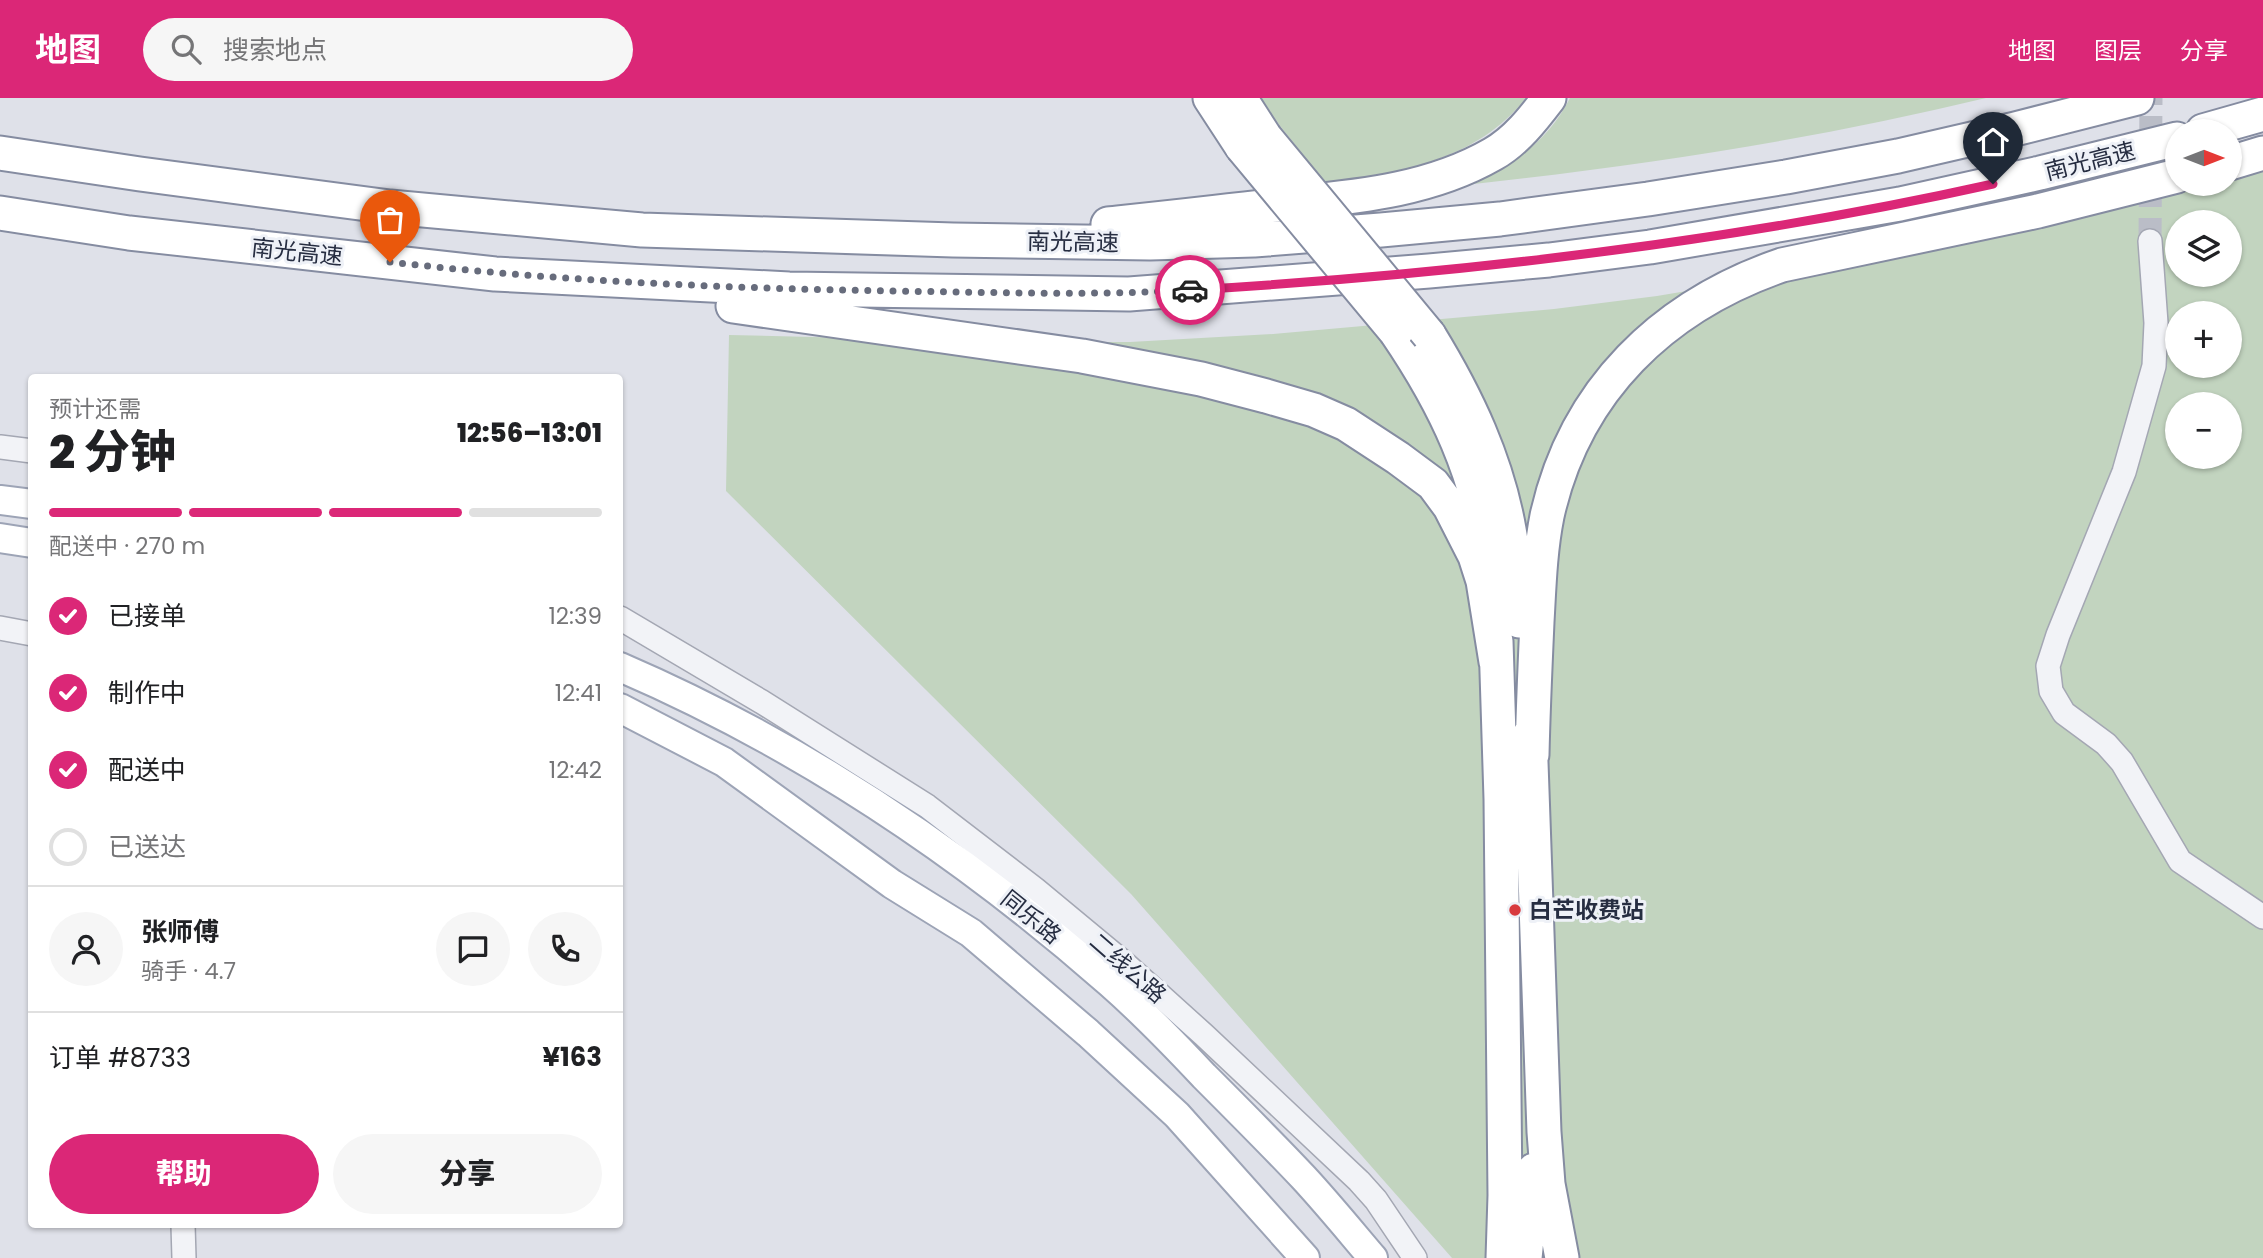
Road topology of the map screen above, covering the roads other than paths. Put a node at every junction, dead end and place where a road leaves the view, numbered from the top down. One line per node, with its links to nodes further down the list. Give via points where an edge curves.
1 (1210, 98): 7 (highway)
2 (1240, 98): 7 (highway)
3 (1549, 98): 14 (highway, via 1524,129 1495,153 1444,177 1406,188)
4 (2137, 98): 14 (highway, 南光高速, via 1786,177 1500,219 1254,240)
5 (2263, 114): 6 (highway)
6 (2242, 120)
7 (1254, 142): 26 (highway, bridge, via 1396,332 1443,407 1461,447 1486,531 1493,574); 29 (highway, bridge, via 1429,335 1471,410 1510,532)
8 (2165, 142): 16 (highway, 南光高速, via 1900,204 1716,237 1549,260 1269,285 1129,294 1002,293 789,289)
9 (0, 153): 14 (highway, 南光高速, via 390,207 642,230)
10 (2263, 153): 11 (highway)
11 (2242, 159)
12 (2165, 179): 29 (highway, via 1782,265 1712,295 1642,346 1583,424 1547,515 1540,570)
13 (0, 214): 16 (highway, 南光高速)
14 (953, 240)
15 (2150, 241): 30 (street, via 2154,366 2124,472 2058,635 2049,666 2051,691 2064,713 2122,762 2180,861)
16 (495, 274): 26 (highway, via 1082,356 1201,379 1314,410 1346,424 1398,458 1433,484 1450,507 1483,581)
17 (0, 447): 18 (street)
18 (28, 450)
19 (0, 500): 20 (main road)
20 (28, 504)
21 (0, 538): 22 (main road)
22 (28, 542)
23 (623, 620): 36 (street, 二线公路, via 927,806 1035,889 1204,1035 1359,1181)
24 (0, 628): 25 (street)
25 (28, 633)
26 (1496, 662): 37 (highway, via 1502,853)
27 (623, 668): 35 (main road, 同乐路, via 769,740 855,789 944,849 1045,927 1175,1045)
28 (623, 710): 34 (main road, via 724,762 892,884 971,933 1177,1115)
29 (1532, 755): 31 (highway)
30 (2263, 917)
31 (1541, 1064): 38 (highway); 39 (highway, via 1548,1184)
32 (183, 1228): 33 (street)
33 (184, 1258)
34 (1305, 1258)
35 (1373, 1258)
36 (1415, 1258)
37 (1503, 1258)
38 (1525, 1258)
39 (1562, 1258)

